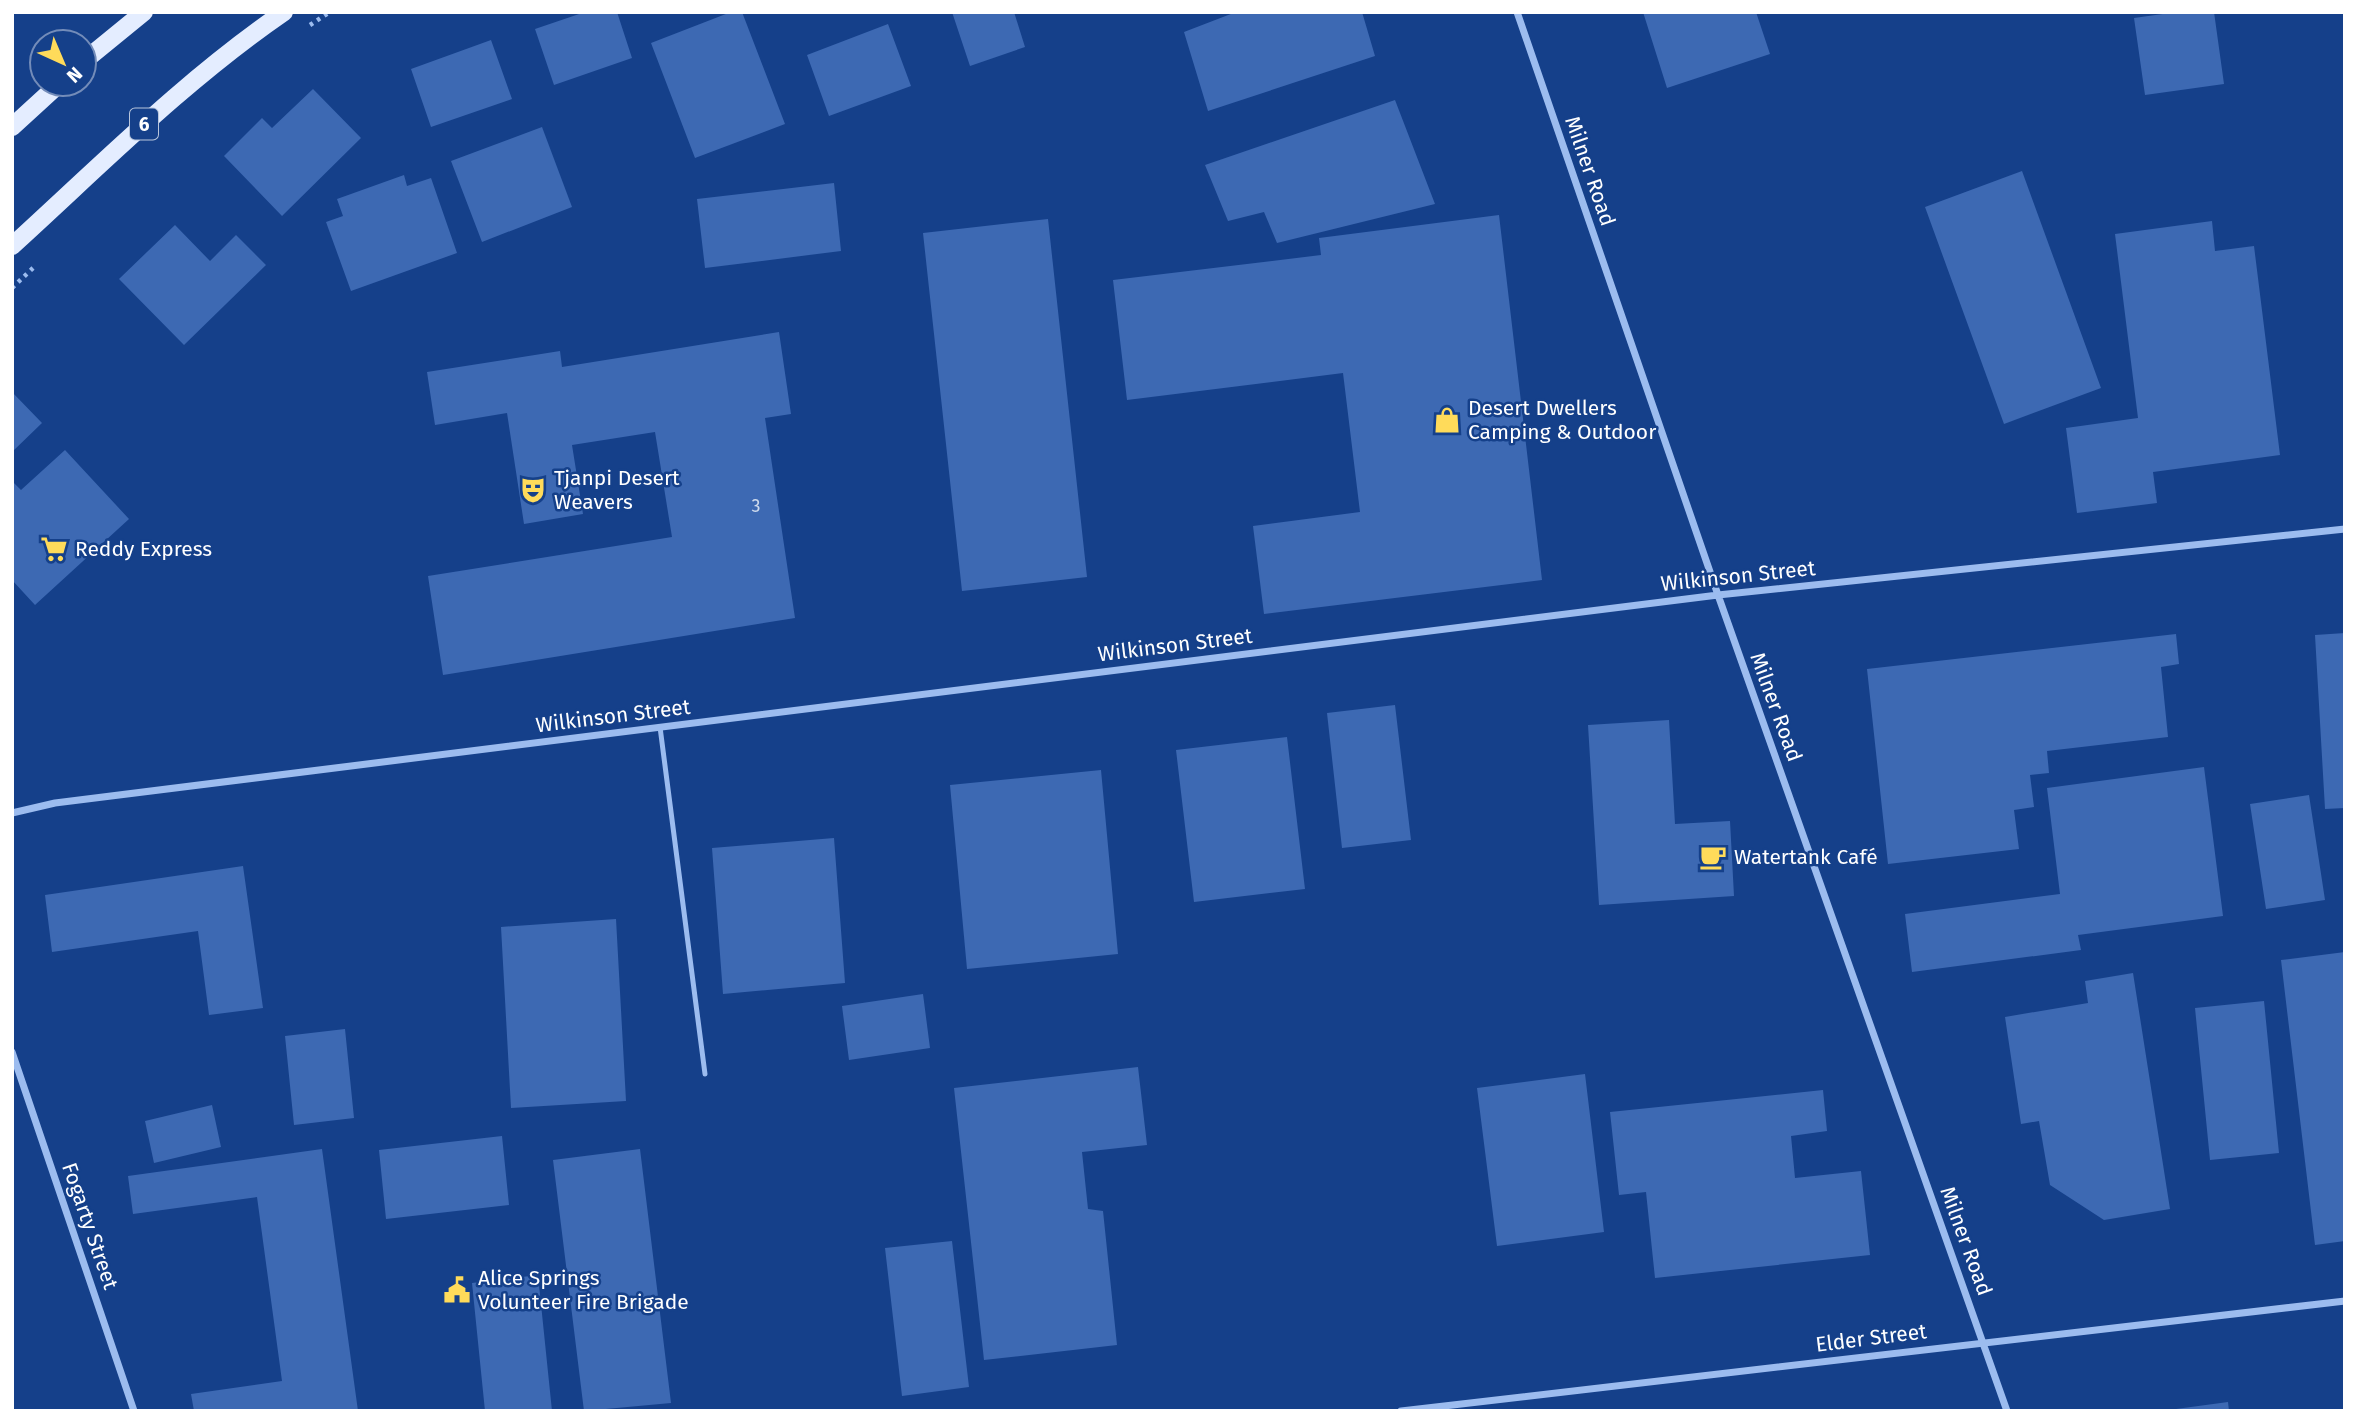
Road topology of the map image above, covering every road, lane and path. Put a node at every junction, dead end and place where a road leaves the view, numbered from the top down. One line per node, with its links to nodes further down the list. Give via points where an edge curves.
1 (144, 12): 4 (main road)
2 (284, 12): 7 (main road, 6, via 163,106)
3 (1517, 12): 9 (street, Milner Road)
4 (98, 50)
5 (44, 98): 6 (main road)
6 (12, 127)
7 (12, 246)
8 (2345, 529): 9 (street, Wilkinson Street)
9 (1717, 596): 10 (street, Wilkinson Street); 15 (street, Milner Road)
10 (660, 727): 11 (street, Wilkinson Street, via 55,803); 13 (lane)
11 (12, 813)
12 (12, 1052): 16 (street, Fogarty Street)
13 (705, 1074)
14 (2345, 1301): 15 (street, Elder Street)
15 (1983, 1342): 17 (street, Elder Street); 18 (street, Milner Road)
16 (134, 1411)
17 (1401, 1411)
18 (2007, 1411)

